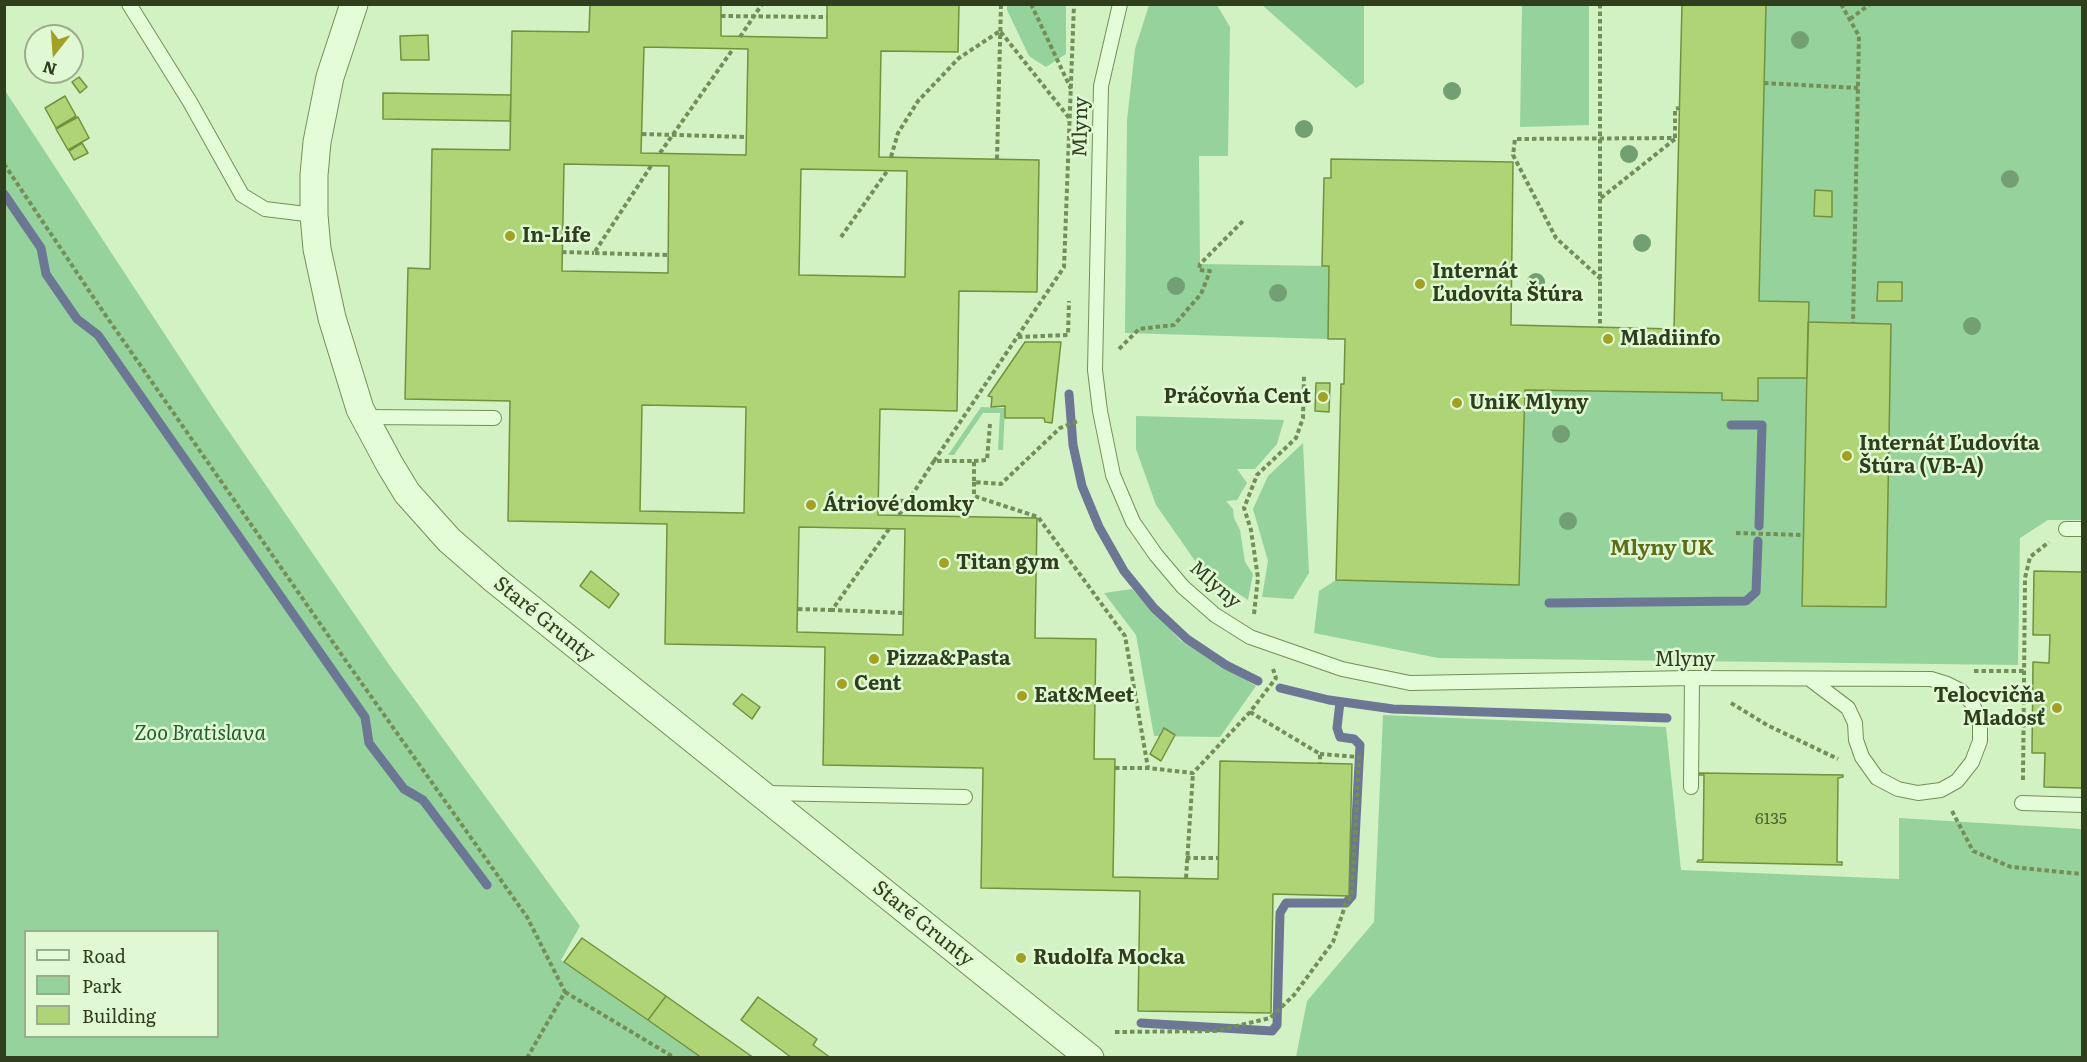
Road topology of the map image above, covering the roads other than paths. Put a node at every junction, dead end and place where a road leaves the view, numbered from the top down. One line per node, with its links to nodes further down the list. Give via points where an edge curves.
1 (129, 4): 4 (lane, via 242,195 265,208)
2 (354, 4): 4 (street, Staré Grunty, via 322,112 314,175)
3 (1120, 4): 9 (lane, Mlyny, via 1101,86 1095,370 1113,475 1133,522 1183,587 1215,615 1250,637 1342,669 1410,683)
4 (314, 215): 5 (street, Staré Grunty, via 332,318)
5 (364, 417): 6 (lane); 12 (street, Staré Grunty, via 407,493 449,540)
6 (494, 418)
7 (2066, 529): 8 (lane)
8 (2082, 529)
9 (1692, 678): 10 (lane, Mlyny); 11 (lane)
10 (1811, 680): 10 (lane, Mlyny, via 1931,679 1961,691 1980,721 1980,741 1972,762 1957,780 1941,790 1917,793 1898,789 1877,777 1862,757 1848,708)
11 (1691, 787)
12 (760, 793): 13 (lane); 16 (street, Staré Grunty)
13 (965, 797)
14 (2022, 803): 15 (lane)
15 (2082, 805)
16 (1090, 1058)

